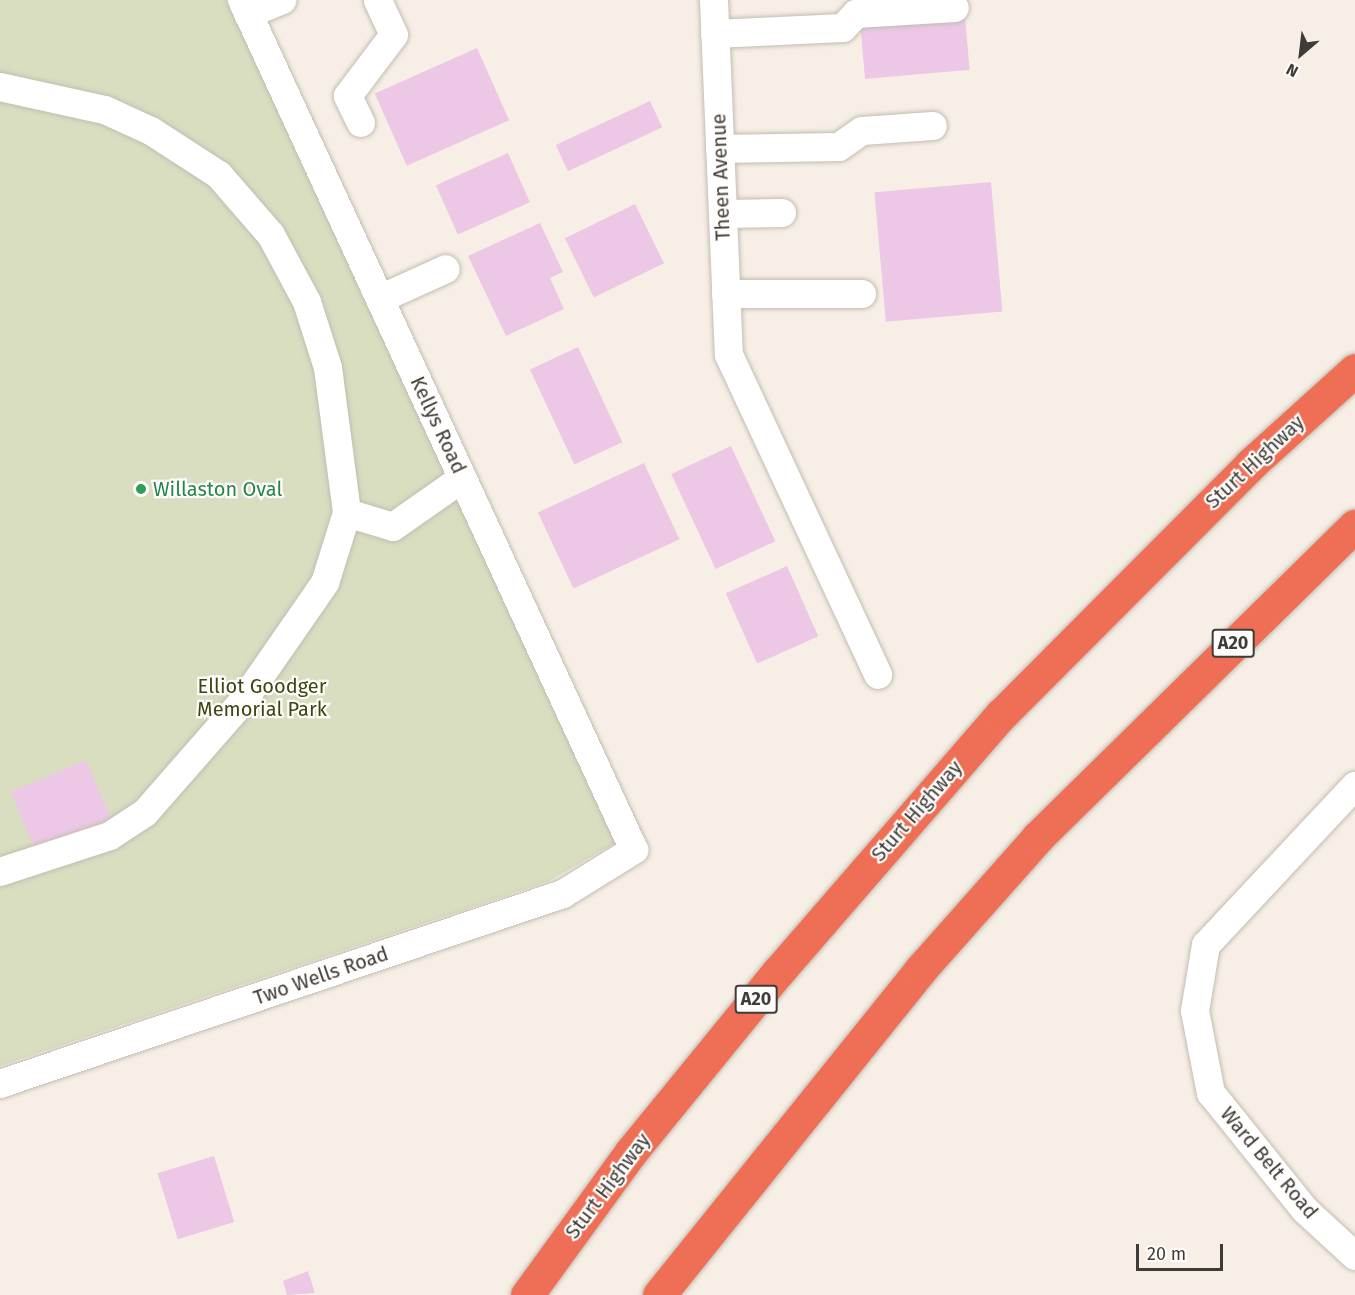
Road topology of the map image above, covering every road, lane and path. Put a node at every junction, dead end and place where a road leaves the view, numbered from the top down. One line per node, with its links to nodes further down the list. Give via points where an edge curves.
1 (282, 0): 4 (street)
2 (378, 0): 8 (street, via 394,35 348,96)
3 (714, 0): 6 (street, Theen Avenue)
4 (245, 7): 16 (street, Kellys Road)
5 (955, 8): 6 (street, via 856,14 843,28)
6 (715, 34): 10 (street, Theen Avenue)
7 (0, 87): 19 (street, via 105,110 151,131 219,175 271,235 307,302 328,368)
8 (361, 123)
9 (933, 126): 10 (street, via 862,131 839,147)
10 (720, 149): 12 (street, Theen Avenue)
11 (782, 213): 12 (street)
12 (723, 214): 14 (street, Theen Avenue)
13 (446, 269): 16 (street)
14 (726, 294): 15 (street); 21 (street, Theen Avenue, via 729,355)
15 (862, 294)
16 (380, 299): 18 (street, Kellys Road)
17 (1355, 370): 27 (highway, Sturt Highway / A20, via 1111,603 1001,715 778,972 631,1152)
18 (463, 478): 19 (street, via 393,526); 23 (street, Kellys Road)
19 (347, 513): 24 (street, via 325,583 244,700 145,813 78,849)
20 (1355, 526): 28 (highway, A20, via 1111,760 1038,837 921,969)
21 (878, 675)
22 (1355, 786): 26 (street, Ward Belt Road, via 1206,945 1195,1011 1211,1093 1305,1210)
23 (634, 850): 25 (street, Two Wells Road, via 563,894)
24 (0, 872)
25 (0, 1084)
26 (1355, 1256)
27 (526, 1295)
28 (659, 1295)

